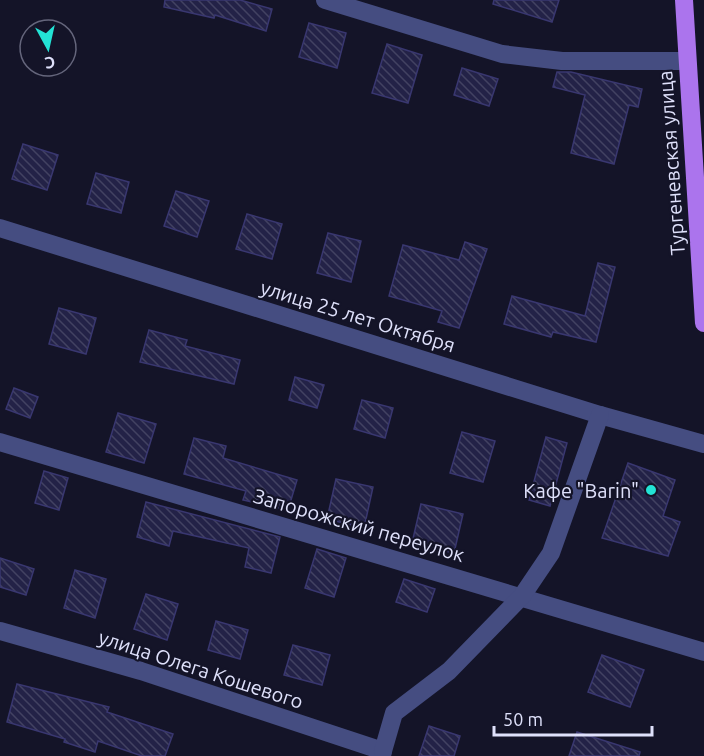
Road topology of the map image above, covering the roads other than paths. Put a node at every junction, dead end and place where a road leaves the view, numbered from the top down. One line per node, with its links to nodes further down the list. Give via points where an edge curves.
1 (325, 0): 3 (street, via 502,54 562,60)
2 (684, 0): 3 (main road, Тургеневская улица)
3 (686, 61): 5 (main road, Тургеневская улица)
4 (0, 228): 6 (street, улица 25 лет Октября)
5 (704, 323)
6 (600, 415): 8 (street, улица 25 лет Октября); 9 (street, via 551,553)
7 (0, 442): 9 (street, Запорожский переулок)
8 (704, 444)
9 (522, 596): 11 (street, Запорожский переулок); 12 (street, via 449,671 394,713)
10 (0, 631): 12 (street, улица Олега Кошевого, via 141,671)
11 (704, 652)
12 (382, 754)

